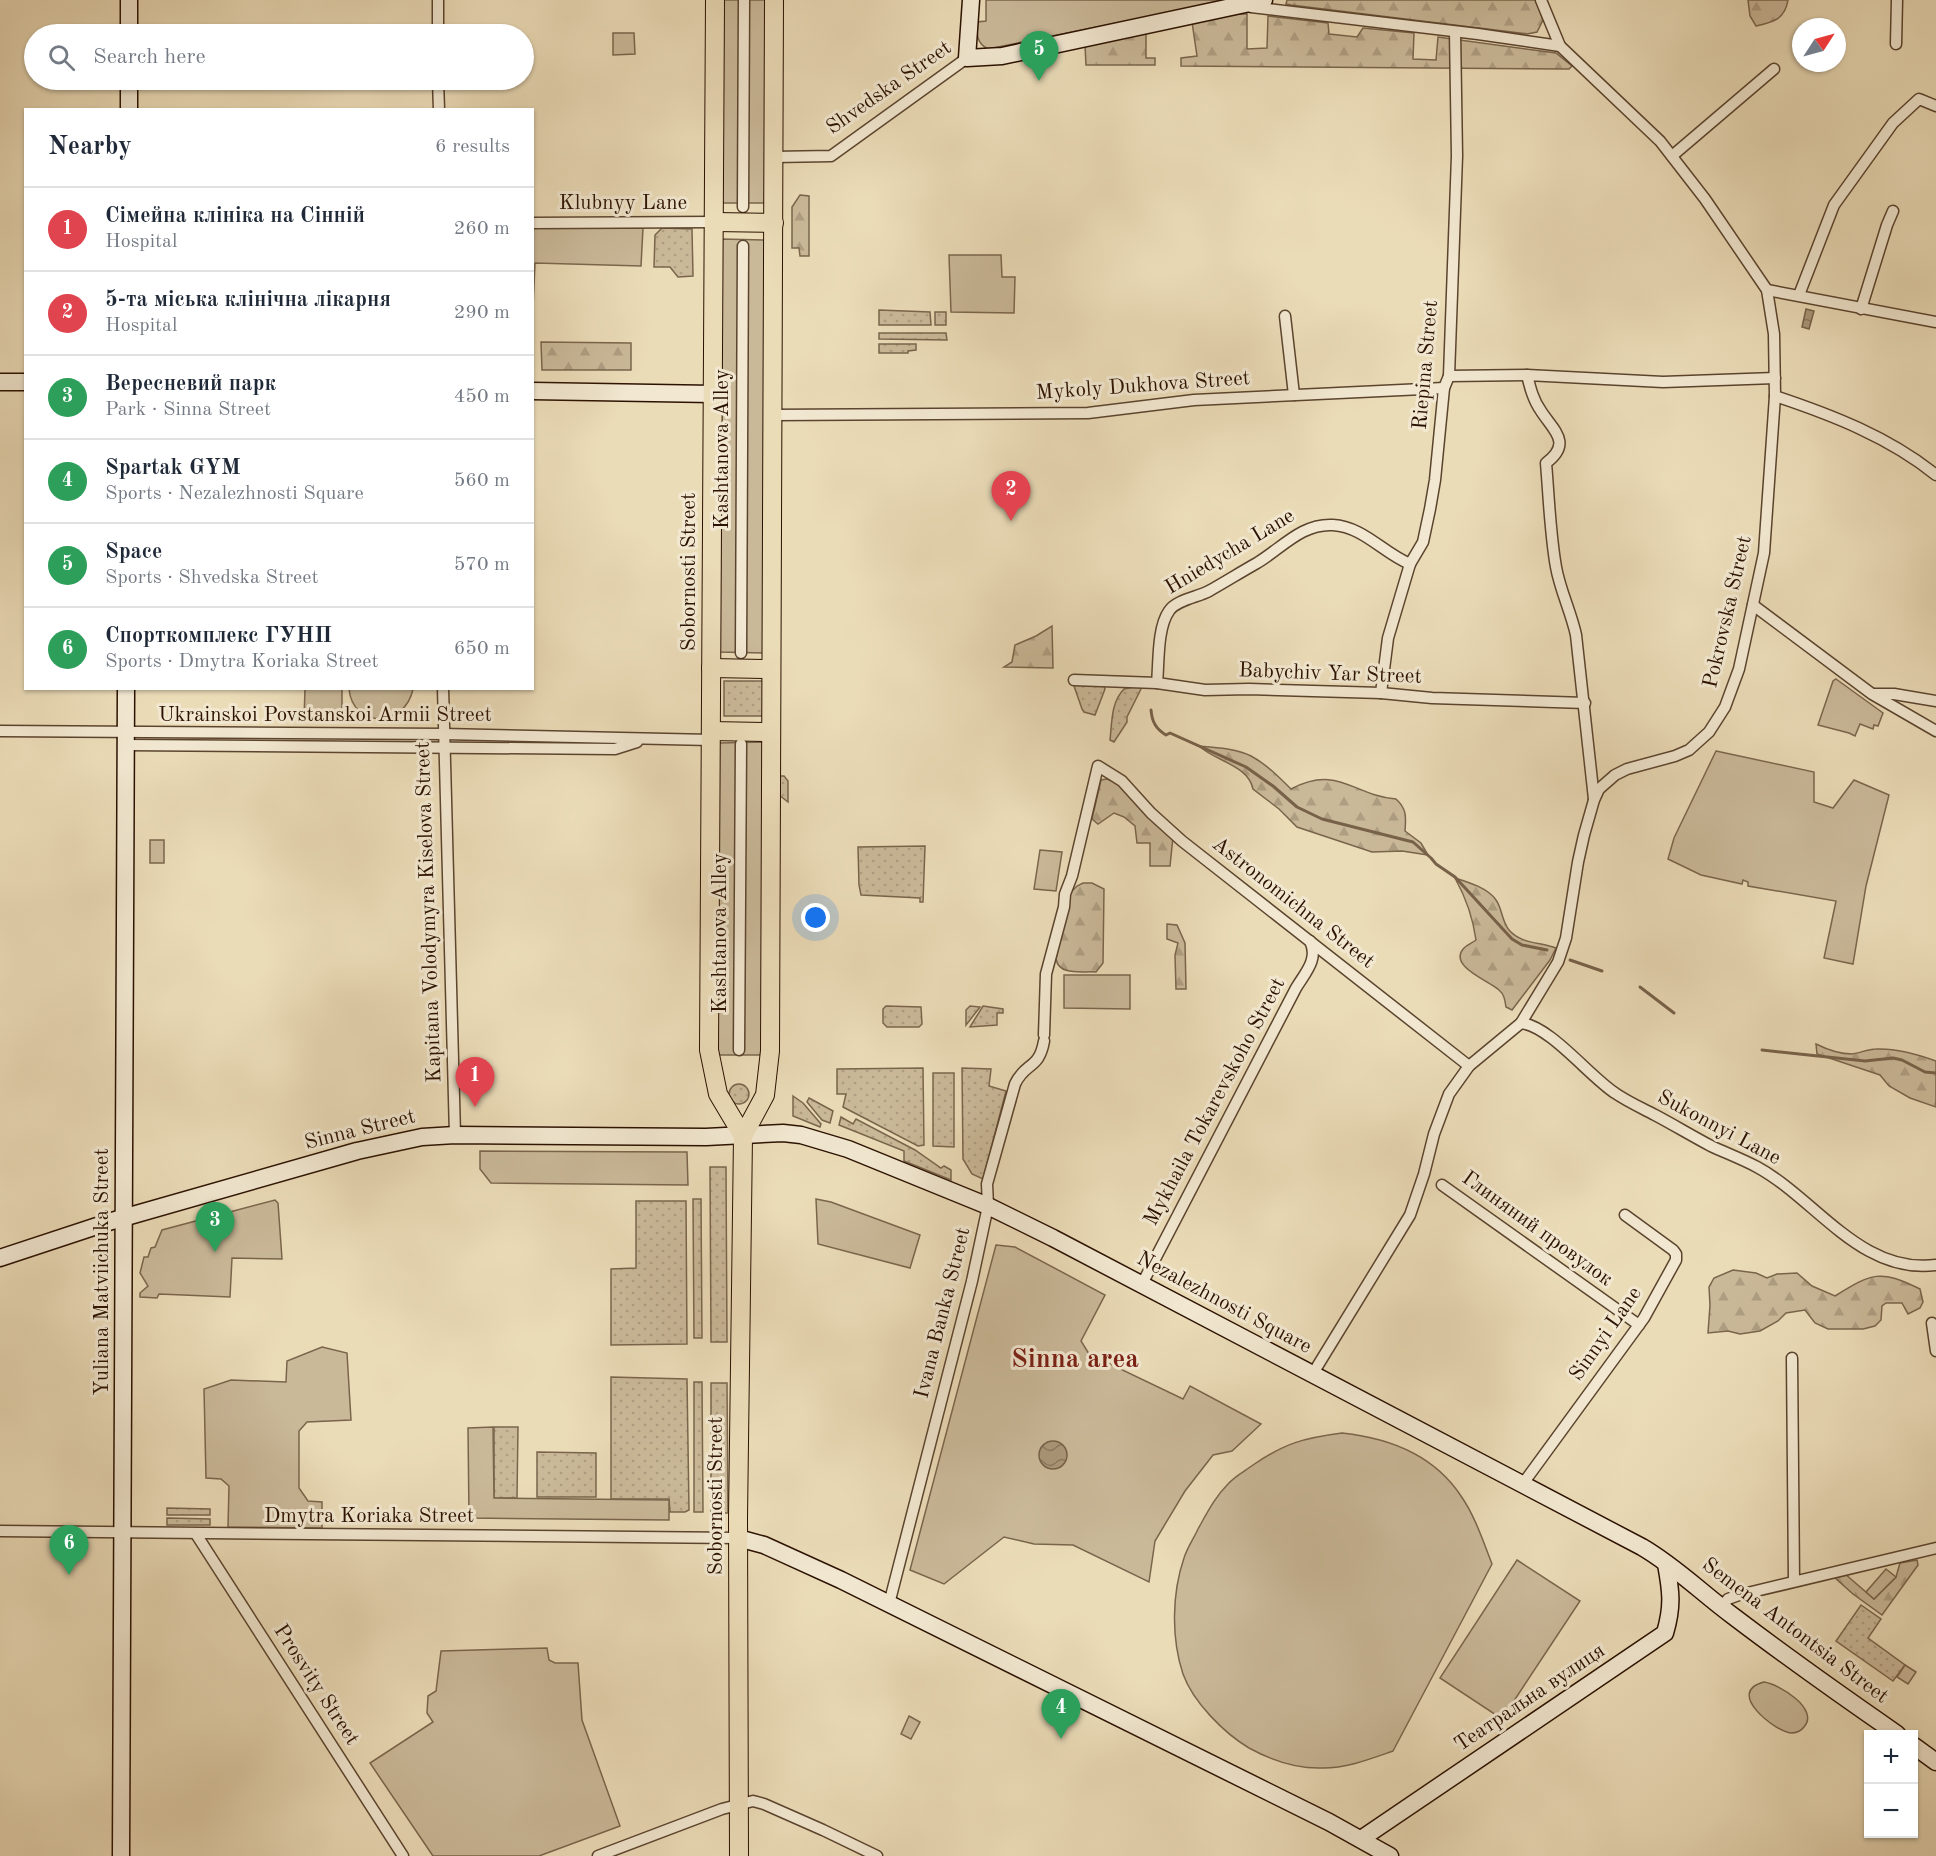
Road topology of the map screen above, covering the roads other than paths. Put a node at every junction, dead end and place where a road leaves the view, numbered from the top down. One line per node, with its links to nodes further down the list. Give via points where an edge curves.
1 (129, 0): 11 (street)
2 (438, 0): 12 (street)
3 (715, 0): 27 (main road, Sobornosti Street)
4 (744, 0): 25 (street)
5 (774, 0): 24 (main road, Sobornosti Street)
6 (971, 0): 16 (street)
7 (1264, 0): 10 (street, Shvedska Street)
8 (1541, 0): 15 (street, Pokrovska Street)
9 (1897, 0): 14 (street)
10 (1241, 6): 13 (street, Shvedska Street); 16 (street, Shvedska Street, via 1002,56)
11 (129, 24)
12 (438, 24)
13 (1455, 32): 15 (street, Shvedska Street); 37 (street, Riepina Street, via 1457,156)
14 (1896, 44)
15 (1560, 46): 23 (street, Pokrovska Street, via 1647,127)
16 (967, 58): 24 (street, Shvedska Street, via 831,156)
17 (1774, 69): 23 (street)
18 (129, 90): 21 (street)
19 (438, 90): 22 (street)
20 (1936, 106): 32 (street, via 1919,99 1893,123 1829,214)
21 (129, 108)
22 (439, 108)
23 (1672, 156): 31 (street, Pokrovska Street)
24 (774, 157): 29 (main road, Sobornosti Street)
25 (743, 207)
26 (1893, 211): 33 (street)
27 (714, 222): 28 (street, Klubnyy Lane); 29 (main road); 43 (main road, Sobornosti Street)
28 (534, 223)
29 (774, 223): 46 (main road, Sobornosti Street)
30 (743, 246): 50 (street, Kashtanova Alley)
31 (1767, 290): 32 (street); 38 (street, Pokrovska Street)
32 (1799, 295): 33 (street)
33 (1861, 309): 35 (street)
34 (1285, 316): 44 (street)
35 (1936, 322)
36 (1527, 375): 37 (street); 38 (street, via 1663,382); 60 (street, via 1537,405 1559,437 1558,450 1546,464 1551,517 1560,584 1576,635)
37 (1449, 376): 41 (street, Riepina Street)
38 (1775, 378): 45 (street, Pokrovska Street)
39 (0, 382): 40 (street)
40 (24, 382)
41 (1444, 388): 44 (street, Mykoly Dukhova Street); 48 (street, Riepina Street, via 1430,508 1423,542)
42 (534, 391): 43 (street)
43 (713, 394): 51 (main road, Sobornosti Street)
44 (1294, 395): 46 (street, Mykoly Dukhova Street, via 1194,400 1088,413)
45 (1775, 396): 47 (street, via 1831,414 1911,456); 49 (street, Pokrovska Street, via 1764,553)
46 (772, 415): 52 (main road, Sobornosti Street)
47 (1936, 476)
48 (1410, 564): 54 (street, Hniedycha Lane, via 1347,528 1309,527 1211,590 1171,608 1162,631); 57 (street, Riepina Street, via 1388,639)
49 (1753, 605): 58 (street); 71 (street, Pokrovska Street, via 1732,691 1709,732 1682,754 1614,775)
50 (741, 653)
51 (711, 668): 52 (main road); 65 (main road, Sobornosti Street)
52 (771, 669): 62 (main road, Sobornosti Street)
53 (1074, 680): 54 (street, Babychiv Yar Street)
54 (1157, 683): 57 (street, Babychiv Yar Street, via 1206,690)
55 (126, 690): 66 (street, Yuliana Matviichuka Street)
56 (443, 690): 64 (street, Kapitana Volodymyra Kiselova Street)
57 (1381, 693): 60 (street, Babychiv Yar Street)
58 (1872, 694): 59 (street); 63 (street)
59 (1936, 701)
60 (1585, 703): 71 (street)
61 (0, 731): 66 (street, Ukrainskoi Povstanskoi Armii Street)
62 (771, 732): 65 (main road); 79 (main road, Sobornosti Street, via 769,1059 765,1095)
63 (1936, 732)
64 (444, 734): 66 (street, Ukrainskoi Povstanskoi Armii Street); 67 (street, Ukrainskoi Povstanskoi Armii Street); 69 (street, Kapitana Volodymyra Kiselova Street)
65 (711, 735): 67 (street, Ukrainskoi Povstanskoi Armii Street); 79 (main road, Sobornosti Street, via 709,1050 718,1094)
66 (126, 739): 69 (street, Ukrainskoi Povstanskoi Armii Street); 83 (street, Yuliana Matviichuka Street)
67 (649, 739): 69 (street, Ukrainskoi Povstanskoi Armii Street, via 615,749)
68 (741, 744): 76 (street, Kashtanova Alley)
69 (444, 748): 78 (street, Kapitana Volodymyra Kiselova Street)
70 (1098, 766): 72 (street, Astronomichna Street, via 1122,781 1167,828); 81 (street, Ivana Banka Street, via 1046,974 1044,1038 1038,1061 1022,1072 1015,1084 987,1184)
71 (1594, 800): 75 (street, Pokrovska Street, via 1578,862 1562,955)
72 (1307, 937): 73 (street, Mykhaila Tokarevskoho Street, via 1314,951); 74 (street, Astronomichna Street)
73 (1312, 962): 74 (street, via 1324,960); 86 (street, Mykhaila Tokarevskoho Street)
74 (1341, 966): 77 (street, Astronomichna Street)
75 (1521, 1023): 77 (street, Pokrovska Street); 85 (street, Sukonnyi Lane, via 1558,1043 1626,1101 1758,1168 1870,1251 1902,1265)
76 (739, 1050)
77 (1468, 1066): 91 (street, Pokrovska Street, via 1449,1094 1410,1215)
78 (455, 1135): 79 (street, Sinna Street); 83 (street, Sinna Street, via 390,1143)
79 (743, 1136): 81 (street, Nezalezhnosti Square, via 801,1135 848,1149); 96 (main road, Sobornosti Street)
80 (1442, 1185): 88 (street, Глиняний провулок)
81 (988, 1206): 86 (street, Nezalezhnosti Square); 100 (street, Ivana Banka Street)
82 (1625, 1215): 88 (street, Sinnyi Lane, via 1676,1254)
83 (123, 1218): 84 (street, Sinna Street); 94 (street, Yuliana Matviichuka Street)
84 (0, 1258)
85 (1936, 1265)
86 (1142, 1284): 91 (street, Nezalezhnosti Square)
87 (1932, 1323): 89 (street)
88 (1639, 1326): 92 (street, Sinnyi Lane)
89 (1936, 1351)
90 (1792, 1358): 99 (street)
91 (1312, 1375): 92 (street, Nezalezhnosti Square)
92 (1522, 1485): 98 (street, Nezalezhnosti Square, via 1642,1547)
93 (0, 1531): 94 (street, Dmytra Koriaka Street)
94 (123, 1533): 95 (street, Dmytra Koriaka Street); 107 (street, Yuliana Matviichuka Street)
95 (196, 1534): 96 (street, Dmytra Koriaka Street); 108 (street, Prosvity Street)
96 (738, 1538): 100 (street, via 764,1545); 105 (main road, Sobornosti Street)
97 (1936, 1548): 99 (street)
98 (1666, 1564): 101 (street, Semena Antontsia Street); 106 (street, Театральна вулиця, via 1671,1614 1665,1634)
99 (1794, 1581): 101 (street, via 1728,1599)
100 (889, 1604): 106 (street)
101 (1721, 1607): 102 (street, Semena Antontsia Street)
102 (1891, 1730)
103 (1918, 1749): 104 (street)
104 (1936, 1762)
105 (738, 1804): 109 (street); 110 (main road, Sobornosti Street); 111 (street, via 764,1804)
106 (1361, 1839): 112 (street)
107 (122, 1856)
108 (403, 1856)
109 (598, 1856)
110 (739, 1856)
111 (877, 1856)
112 (1390, 1856)

